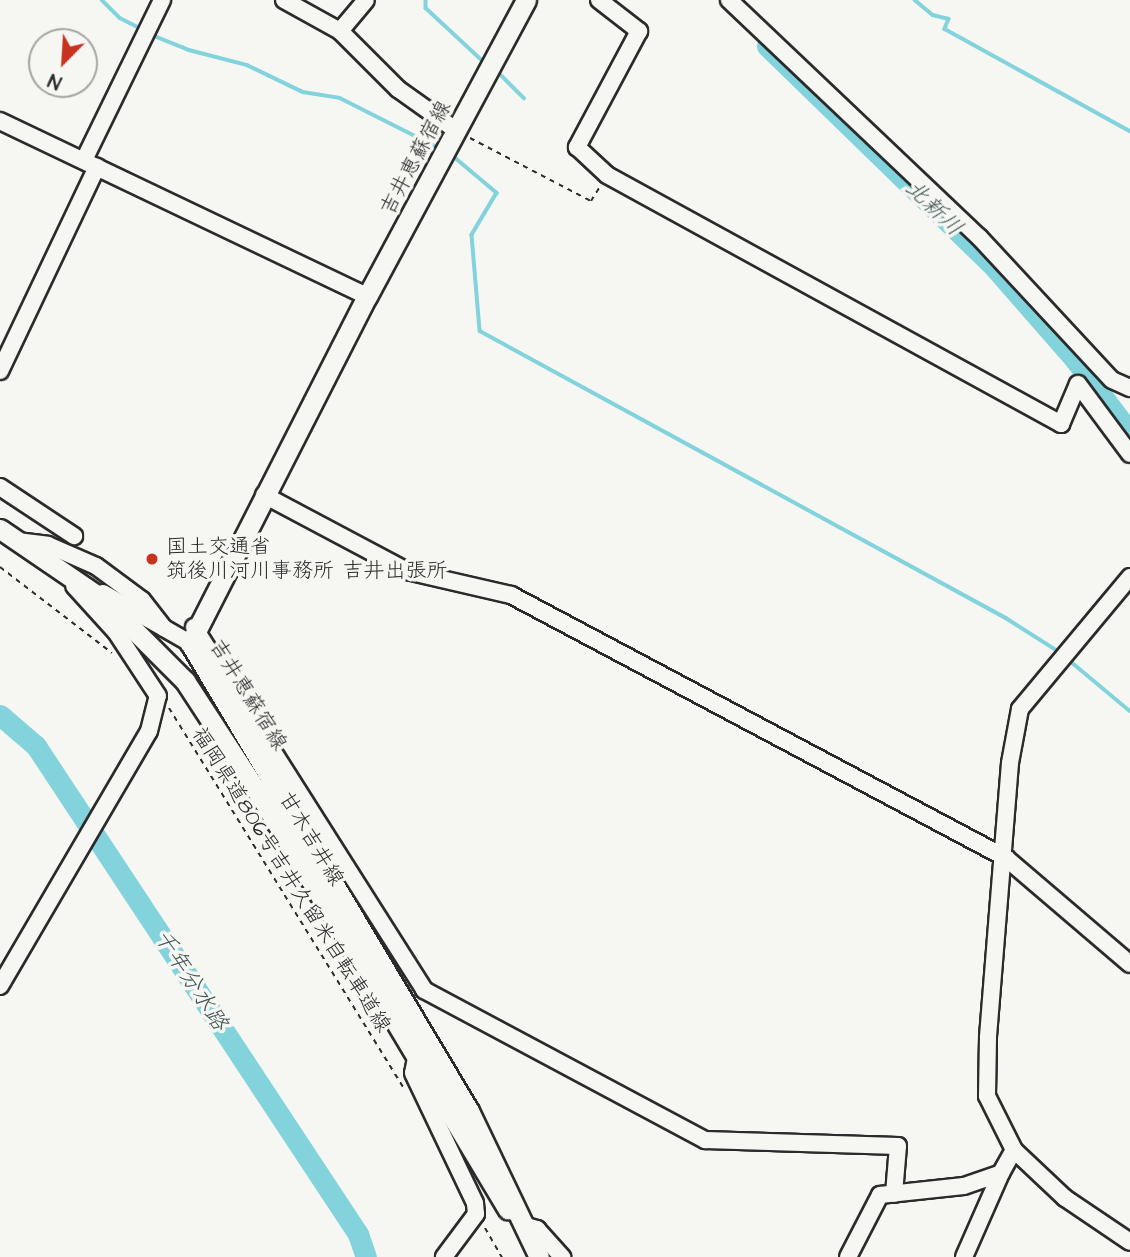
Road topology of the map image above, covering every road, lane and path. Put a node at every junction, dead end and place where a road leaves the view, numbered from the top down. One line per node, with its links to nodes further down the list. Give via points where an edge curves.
1 (162, 0): 10 (street)
2 (284, 0): 7 (street)
3 (366, 0): 7 (street)
4 (526, 0): 9 (main road, 吉井恵蘇宿線)
5 (599, 0): 11 (street, via 639,32 577,147)
6 (729, 0): 14 (street, via 979,237 1112,380)
7 (340, 31): 9 (street)
8 (0, 121): 10 (street)
9 (450, 145): 11 (path, via 591,201); 12 (main road, 吉井恵蘇宿線)
10 (91, 164): 12 (street); 13 (street)
11 (607, 175): 15 (street, via 1061,424 1078,384)
12 (367, 296): 17 (main road, 吉井恵蘇宿線)
13 (0, 371)
14 (1130, 388)
15 (1130, 454)
16 (0, 487): 19 (street)
17 (264, 495): 25 (main road, 吉井恵蘇宿線); 28 (street, via 343,533 407,571 475,583 511,595)
18 (0, 529): 20 (main road, 甘木吉井線)
19 (74, 536)
20 (17, 541): 21 (main road, 甘木吉井線); 24 (street, via 48,545 96,566 142,600)
21 (55, 565): 24 (street); 27 (street, via 116,632); 31 (main road, 甘木吉井線, via 141,633 185,681 267,807)
22 (0, 567): 26 (path)
23 (1130, 577): 28 (street, via 1020,709 1010,763)
24 (164, 628): 25 (street)
25 (192, 635): 35 (street, via 424,990 705,1140 898,1146); 37 (main road, 吉井恵蘇宿線, via 469,1111)
26 (119, 659)
27 (158, 696): 30 (street, via 149,731); 32 (path, 福岡県道806号吉井久留米自転車道線)
28 (1006, 859): 29 (street); 33 (street, via 988,1038 987,1096)
29 (1130, 964)
30 (0, 986)
31 (416, 1058): 36 (street, via 413,1073); 37 (main road, 甘木吉井線, via 498,1197)
32 (407, 1093)
33 (1014, 1150): 34 (street); 38 (street, via 1065,1198)
34 (1001, 1173): 35 (street, via 964,1186); 44 (street)
35 (894, 1194): 43 (street, via 880,1195)
36 (476, 1214): 39 (street); 40 (path)
37 (523, 1225): 41 (main road, 吉井恵蘇宿線); 42 (street, via 537,1229)
38 (1130, 1242)
39 (444, 1257)
40 (502, 1257)
41 (539, 1257)
42 (562, 1257)
43 (848, 1257)
44 (964, 1257)

